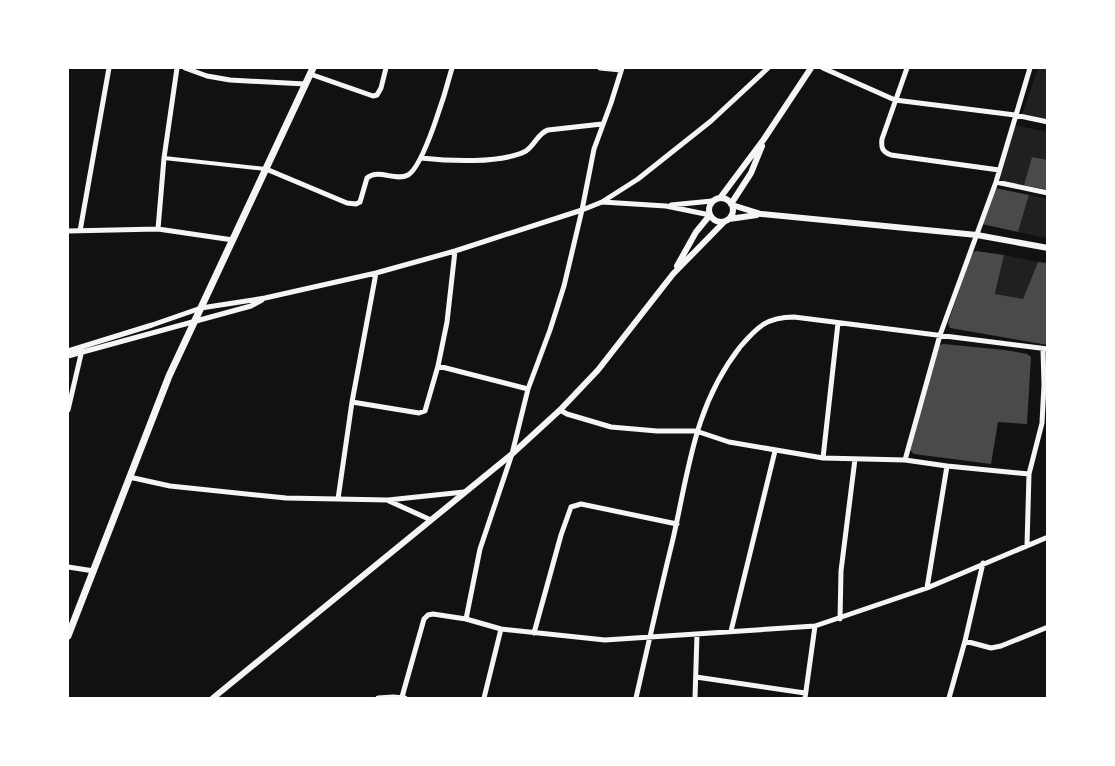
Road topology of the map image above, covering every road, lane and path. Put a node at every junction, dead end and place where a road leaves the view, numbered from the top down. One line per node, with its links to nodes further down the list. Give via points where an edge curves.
1 (109, 68): 37 (street)
2 (177, 68): 20 (street)
3 (185, 68): 14 (street, via 230,80)
4 (386, 68): 13 (street, via 381,88 373,96)
5 (452, 68): 21 (street, via 443,101)
6 (600, 68): 12 (street)
7 (768, 68): 27 (street, via 712,121 638,179)
8 (811, 68): 19 (street)
9 (822, 68): 15 (street)
10 (907, 68): 15 (street)
11 (1030, 68): 16 (street)
12 (622, 69): 18 (street)
13 (311, 71): 14 (main road)
14 (305, 84): 22 (main road)
15 (895, 100): 16 (street); 23 (street, via 881,145 887,154)
16 (1014, 115): 17 (street); 23 (street)
17 (1048, 122)
18 (602, 124): 21 (street, via 544,131 530,148 511,155 447,161); 31 (street)
19 (764, 140): 26 (street); 29 (street, via 752,174)
20 (164, 158): 22 (street); 35 (street)
21 (420, 158): 22 (street, via 408,176 370,175 360,202 356,204)
22 (266, 169): 39 (main road)
23 (999, 170): 24 (street)
24 (996, 182): 25 (street); 38 (street)
25 (1048, 192)
26 (720, 198): 28 (street); 29 (street)
27 (602, 202): 30 (street); 31 (street)
28 (712, 202): 30 (street); 33 (street)
29 (731, 204): 32 (street); 34 (street, via 732,212)
30 (666, 206): 33 (street)
31 (582, 210): 41 (street); 54 (street, via 564,286)
32 (761, 214): 34 (street); 38 (street)
33 (710, 215): 34 (street, via 716,221); 43 (street, via 696,232)
34 (726, 220): 43 (street)
35 (158, 229): 37 (street); 39 (street)
36 (68, 231): 37 (street)
37 (80, 231)
38 (977, 235): 40 (street); 48 (street)
39 (233, 240): 45 (main road)
40 (1048, 248)
41 (455, 251): 42 (street); 53 (street, via 451,299)
42 (376, 273): 44 (street); 55 (street)
43 (673, 274): 57 (street, via 598,370)
44 (265, 298): 45 (street); 46 (street, via 251,306)
45 (201, 308): 46 (main road); 49 (street)
46 (193, 323): 49 (street); 67 (main road)
47 (838, 323): 48 (street); 59 (street, via 782,317 762,324 722,373); 62 (street)
48 (940, 335): 50 (street); 64 (street)
49 (82, 349): 51 (street); 52 (street); 56 (street)
50 (1045, 349): 58 (street)
51 (68, 351)
52 (68, 356)
53 (438, 366): 54 (street); 55 (street, via 423,413)
54 (528, 389): 61 (street)
55 (352, 402): 69 (street)
56 (68, 410)
57 (560, 410): 59 (street, via 610,427); 61 (street)
58 (1045, 423): 66 (street)
59 (696, 432): 60 (street); 72 (street)
60 (775, 451): 62 (street); 84 (street)
61 (512, 454): 68 (street); 79 (street, via 480,549)
62 (823, 458): 63 (street)
63 (855, 459): 64 (street); 80 (street)
64 (904, 460): 65 (street)
65 (947, 466): 66 (street); 78 (street)
66 (1029, 474): 74 (street)
67 (129, 477): 69 (street, via 206,490 286,498); 77 (main road)
68 (466, 492): 70 (street); 71 (street)
69 (338, 499): 70 (street)
70 (388, 500): 71 (street)
71 (431, 520): 92 (street)
72 (677, 524): 85 (street, via 581,504 572,507 560,535); 88 (street)
73 (1048, 537): 74 (street)
74 (1027, 546): 75 (street)
75 (983, 564): 78 (street); 89 (street)
76 (68, 567): 77 (street)
77 (94, 571): 87 (main road)
78 (927, 588): 80 (street)
79 (466, 619): 83 (street); 94 (street, via 433,614 424,619)
80 (840, 619): 81 (street)
81 (815, 626): 84 (street); 91 (street)
82 (1048, 627): 89 (street, via 990,648)
83 (501, 629): 85 (street); 95 (street)
84 (731, 631): 86 (street)
85 (534, 633): 88 (street, via 605,640)
86 (697, 634): 88 (street); 90 (street)
87 (68, 636)
88 (650, 638): 96 (street)
89 (965, 641): 98 (street)
90 (696, 677): 91 (street); 97 (street)
91 (805, 696)
92 (213, 698)
93 (378, 698): 94 (street)
94 (403, 698)
95 (484, 698)
96 (636, 698)
97 (695, 698)
98 (949, 698)

